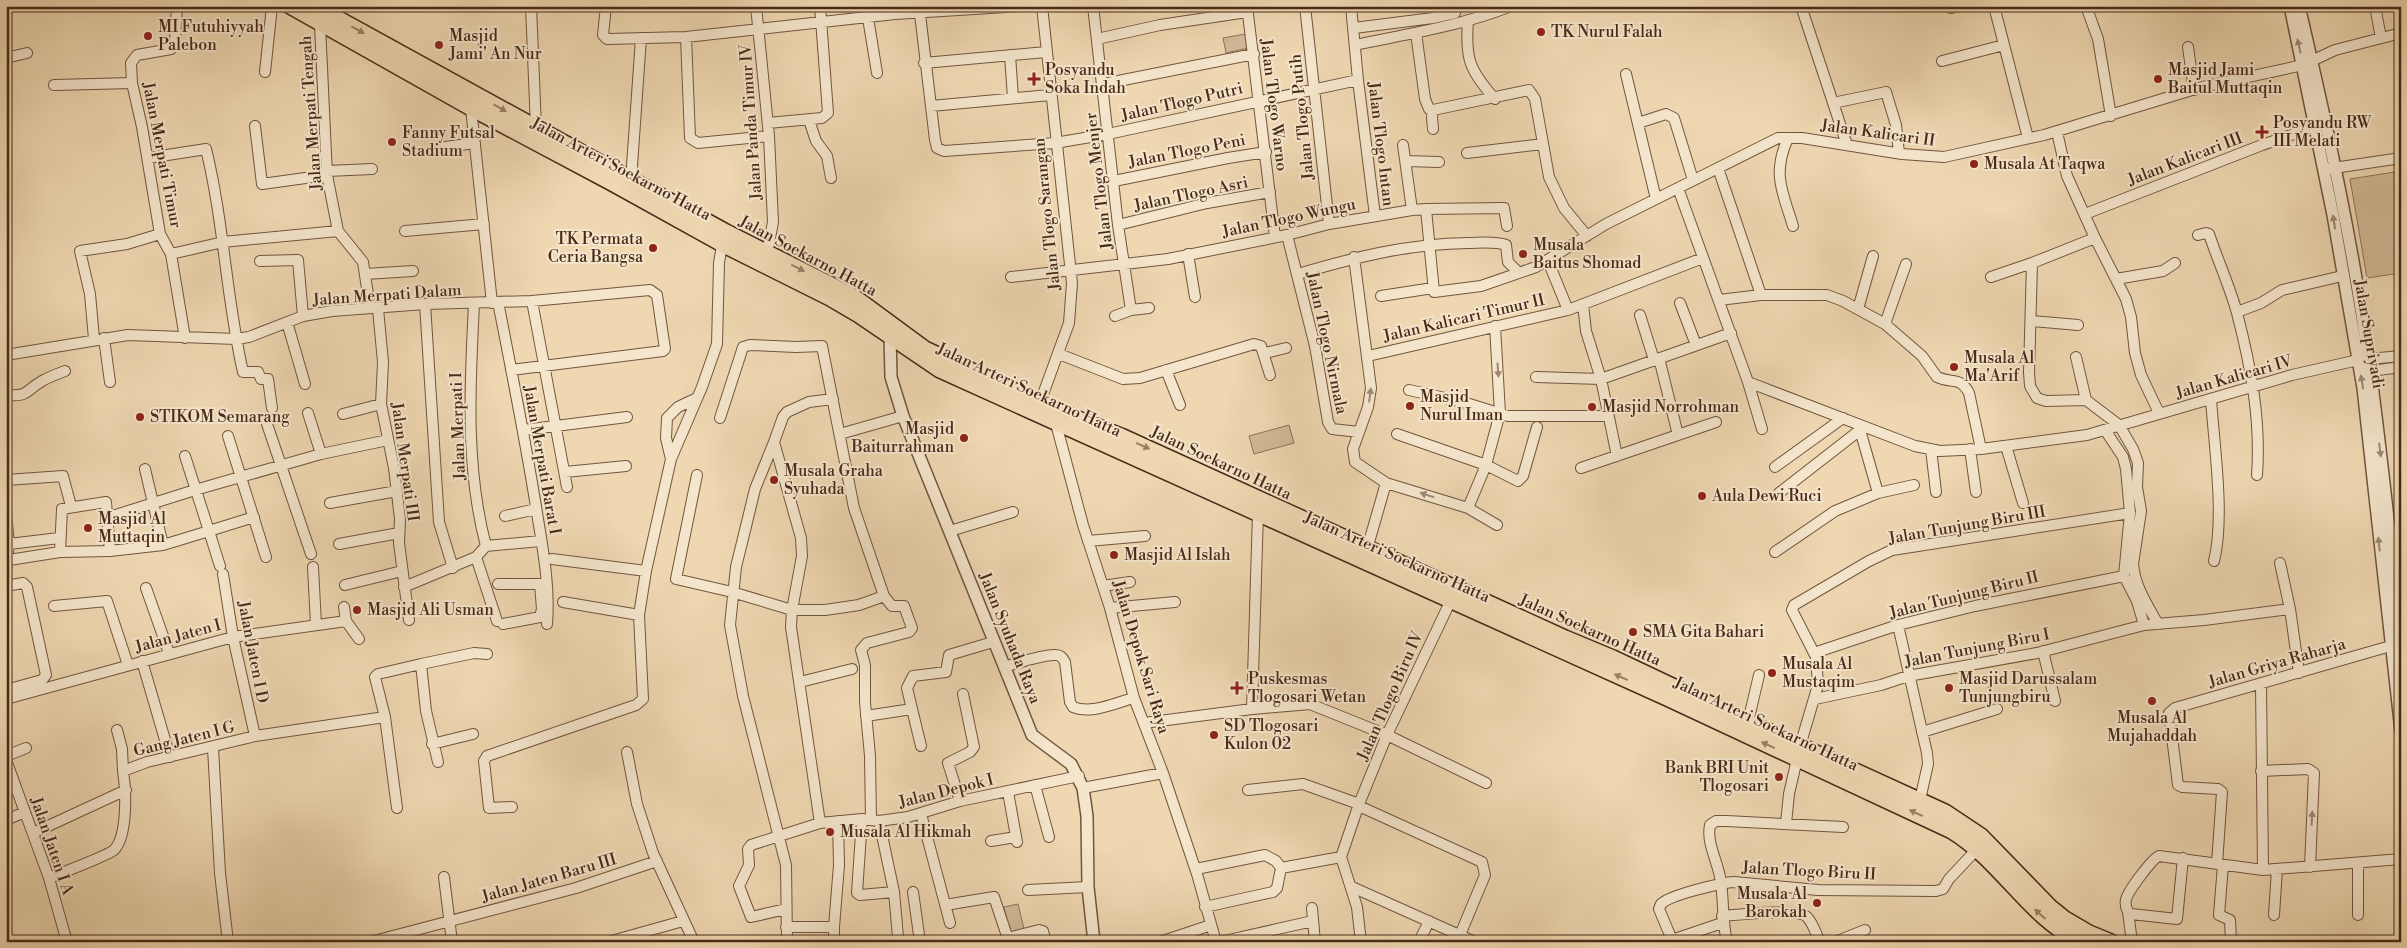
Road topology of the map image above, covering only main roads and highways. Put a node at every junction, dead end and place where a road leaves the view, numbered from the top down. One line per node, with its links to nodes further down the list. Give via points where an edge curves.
1 (290, 6): 3 (main road, Jalan Arteri Soekarno Hatta, via 320,25)
2 (316, 6): 3 (main road, Jalan Soekarno Hatta, one-way to 3)
3 (402, 63): 4 (main road, Jalan Arteri Soekarno Hatta, via 471,108); 4 (main road, Jalan Soekarno Hatta, one-way to 4, via 536,128 631,180)
4 (724, 238): 5 (main road, Jalan Arteri Soekarno Hatta)
5 (766, 259): 6 (main road, Jalan Soekarno Hatta, one-way to 6, via 853,296 925,349); 6 (main road, Jalan Arteri Soekarno Hatta, via 859,315 940,370)
6 (1046, 412): 7 (main road, Jalan Arteri Soekarno Hatta, via 1258,513); 7 (main road, Jalan Soekarno Hatta, one-way to 7, via 1121,436)
7 (1365, 555): 8 (main road, Jalan Soekarno Hatta); 8 (main road, Jalan Arteri Soekarno Hatta, one-way to 7, via 1451,600)
8 (1670, 692): 9 (main road, Jalan Arteri Soekarno Hatta, one-way to 8); 9 (main road, Jalan Soekarno Hatta, via 1748,722)
9 (1798, 752): 10 (main road, Jalan Arteri Soekarno Hatta, one-way to 9, via 2049,922 2025,900 1978,848 1952,831); 11 (main road, Jalan Soekarno Hatta, via 1945,812 1981,836 2066,919)
10 (2080, 942)
11 (2111, 942)

